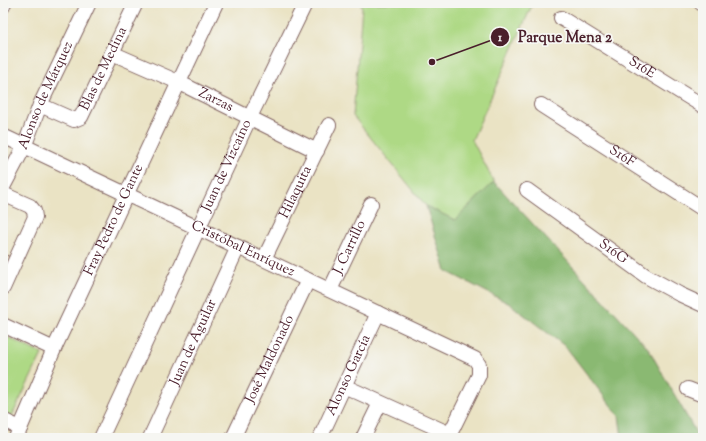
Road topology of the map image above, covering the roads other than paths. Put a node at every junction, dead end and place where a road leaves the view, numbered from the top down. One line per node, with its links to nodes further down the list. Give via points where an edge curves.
1 (89, 3): 8 (street, Alonso de Márquez)
2 (136, 3): 6 (street, Blas de Medina)
3 (216, 3): 7 (street, Fray Pedro de Gante)
4 (305, 4): 11 (street, Juan de Vizcaíno)
5 (561, 18): 10 (street, S16E)
6 (112, 53): 7 (street, Zarzas); 8 (street, Blas de Medina, via 81,117 74,120)
7 (178, 82): 11 (street, Zarzas); 19 (street, Fray Pedro de Gante)
8 (40, 105): 14 (street, Alonso de Márquez)
9 (541, 105): 20 (street, S16F)
10 (703, 106)
11 (250, 117): 15 (street, Zarzas); 22 (street, Juan de Vizcaíno)
12 (329, 125): 15 (street, Hilaquita)
13 (3, 136): 14 (street, Cristóbal Enríquez)
14 (24, 146): 16 (street, Alonso de Márquez); 19 (street, Cristóbal Enríquez)
15 (317, 151): 24 (street, Hilaquita)
16 (3, 187)
17 (527, 190): 28 (street, S16G, via 646,276)
18 (3, 194): 26 (street, via 30,206 35,217)
19 (126, 194): 22 (street, Cristóbal Enríquez); 31 (street, Fray Pedro de Gante)
20 (701, 203)
21 (371, 204): 27 (street, J. Carrillo)
22 (199, 229): 23 (street, Cristóbal Enríquez); 39 (street, Juan de Vizcaíno)
23 (238, 247): 24 (street, Cristóbal Enríquez); 40 (street, Juan de Aguilar)
24 (264, 259): 25 (street, Cristóbal Enríquez)
25 (308, 280): 27 (street, Cristóbal Enríquez); 41 (street, José Maldonado)
26 (3, 288)
27 (330, 290): 29 (street, Cristóbal Enríquez)
28 (703, 305)
29 (378, 313): 32 (street, Alonso García); 38 (street, Cristóbal Enríquez, via 475,359 480,365 479,375)
30 (3, 325): 31 (street)
31 (54, 349): 37 (street, Fray Pedro de Gante)
32 (344, 386): 35 (street); 42 (street, Alonso García)
33 (688, 389): 34 (street)
34 (703, 395)
35 (380, 402): 38 (street); 43 (street)
36 (3, 420): 37 (street)
37 (18, 433)
38 (449, 436)
39 (101, 438)
40 (150, 438)
41 (233, 438)
42 (320, 438)
43 (363, 438)

